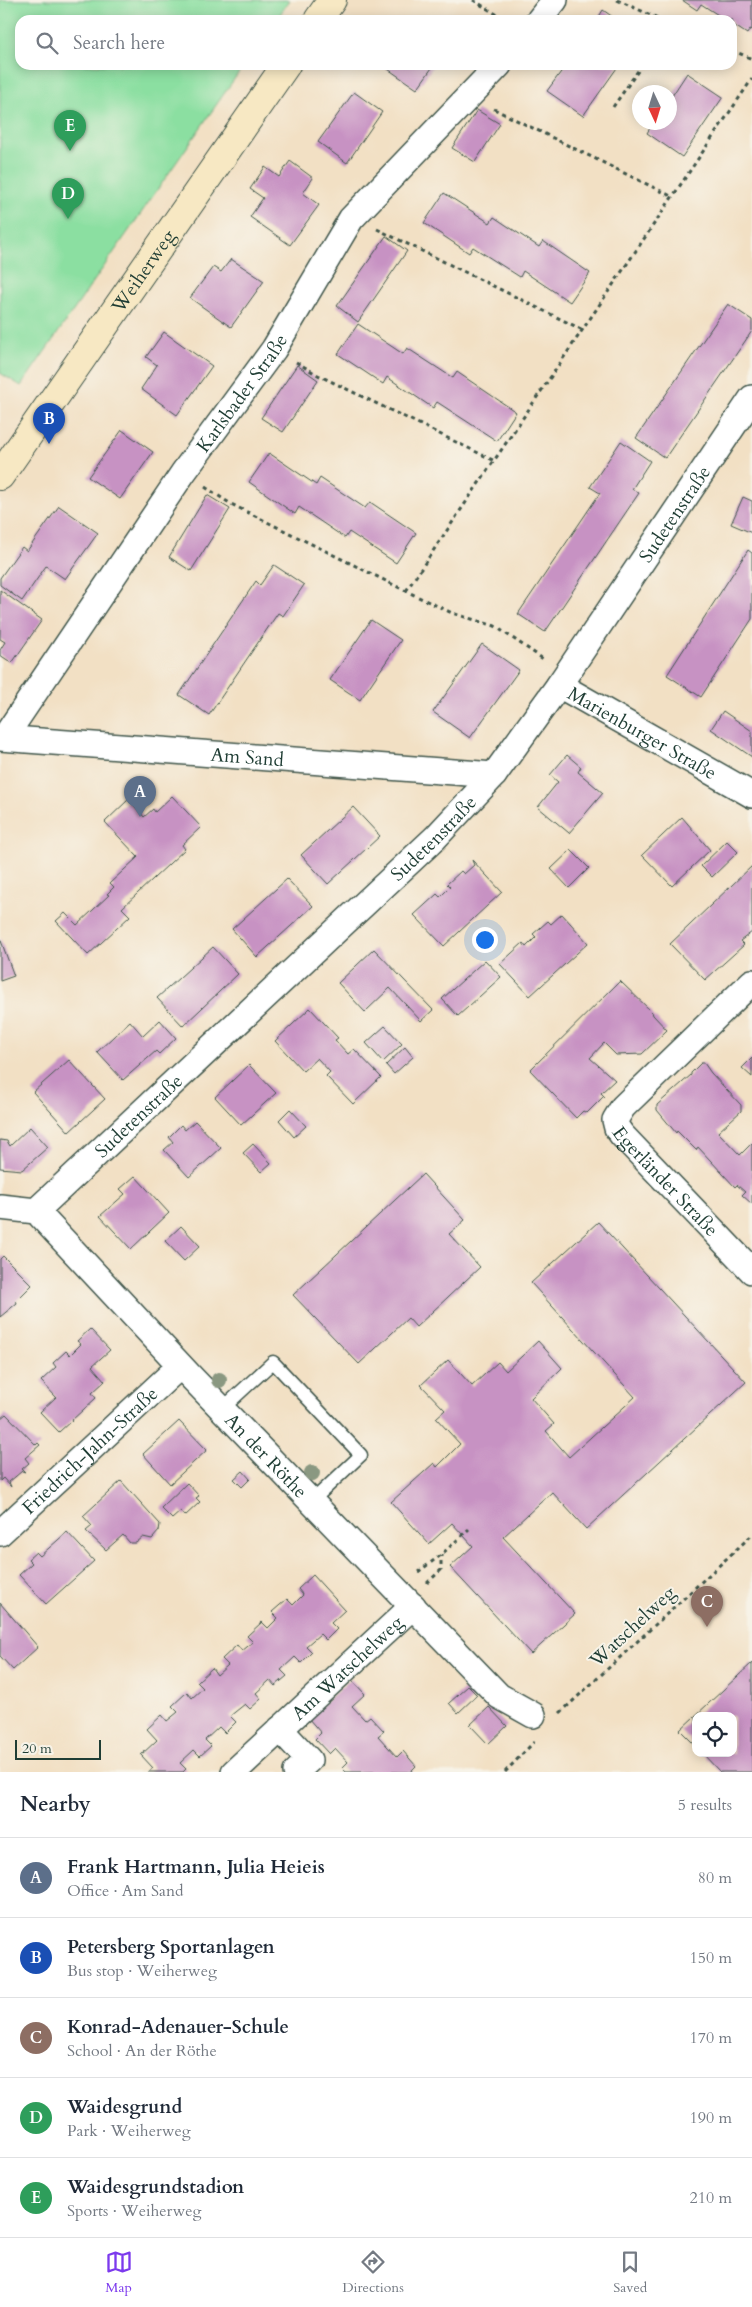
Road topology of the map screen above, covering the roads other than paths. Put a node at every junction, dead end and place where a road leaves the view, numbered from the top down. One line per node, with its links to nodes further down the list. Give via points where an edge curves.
1 (332, 0): 3 (main road)
2 (555, 0): 4 (street)
3 (322, 15)
4 (543, 15)
5 (283, 70): 8 (main road, Weiherweg)
6 (494, 70): 10 (street, Karlsbader Straße, via 351,219 274,349 182,473)
7 (752, 398): 9 (street, Sudetenstraße)
8 (0, 476)
9 (563, 681): 11 (street, Sudetenstraße); 12 (street, Marienburger Straße)
10 (2, 738): 11 (street, Am Sand)
11 (494, 775): 15 (street, Sudetenstraße, via 435,838)
12 (752, 795)
13 (752, 982): 16 (street, Egerländer Straße, via 623,1107 615,1120 622,1135)
14 (0, 1207): 15 (street)
15 (36, 1211): 17 (street, An der Röthe)
16 (752, 1271)
17 (180, 1366): 18 (street, An der Röthe); 20 (street, Friedrich-Jahn-Straße)
18 (222, 1409): 19 (street, An der Röthe); 19 (lane, via 273,1362 361,1455)
19 (311, 1502): 21 (street, An der Röthe)
20 (0, 1533)
21 (412, 1606): 22 (street, An der Röthe, via 499,1696); 23 (street, Am Watschelweg)
22 (533, 1715)
23 (280, 1729): 24 (street, Am Watschelweg); 25 (street, Am Watschelweg, via 309,1760)
24 (234, 1772)
25 (296, 1772)

